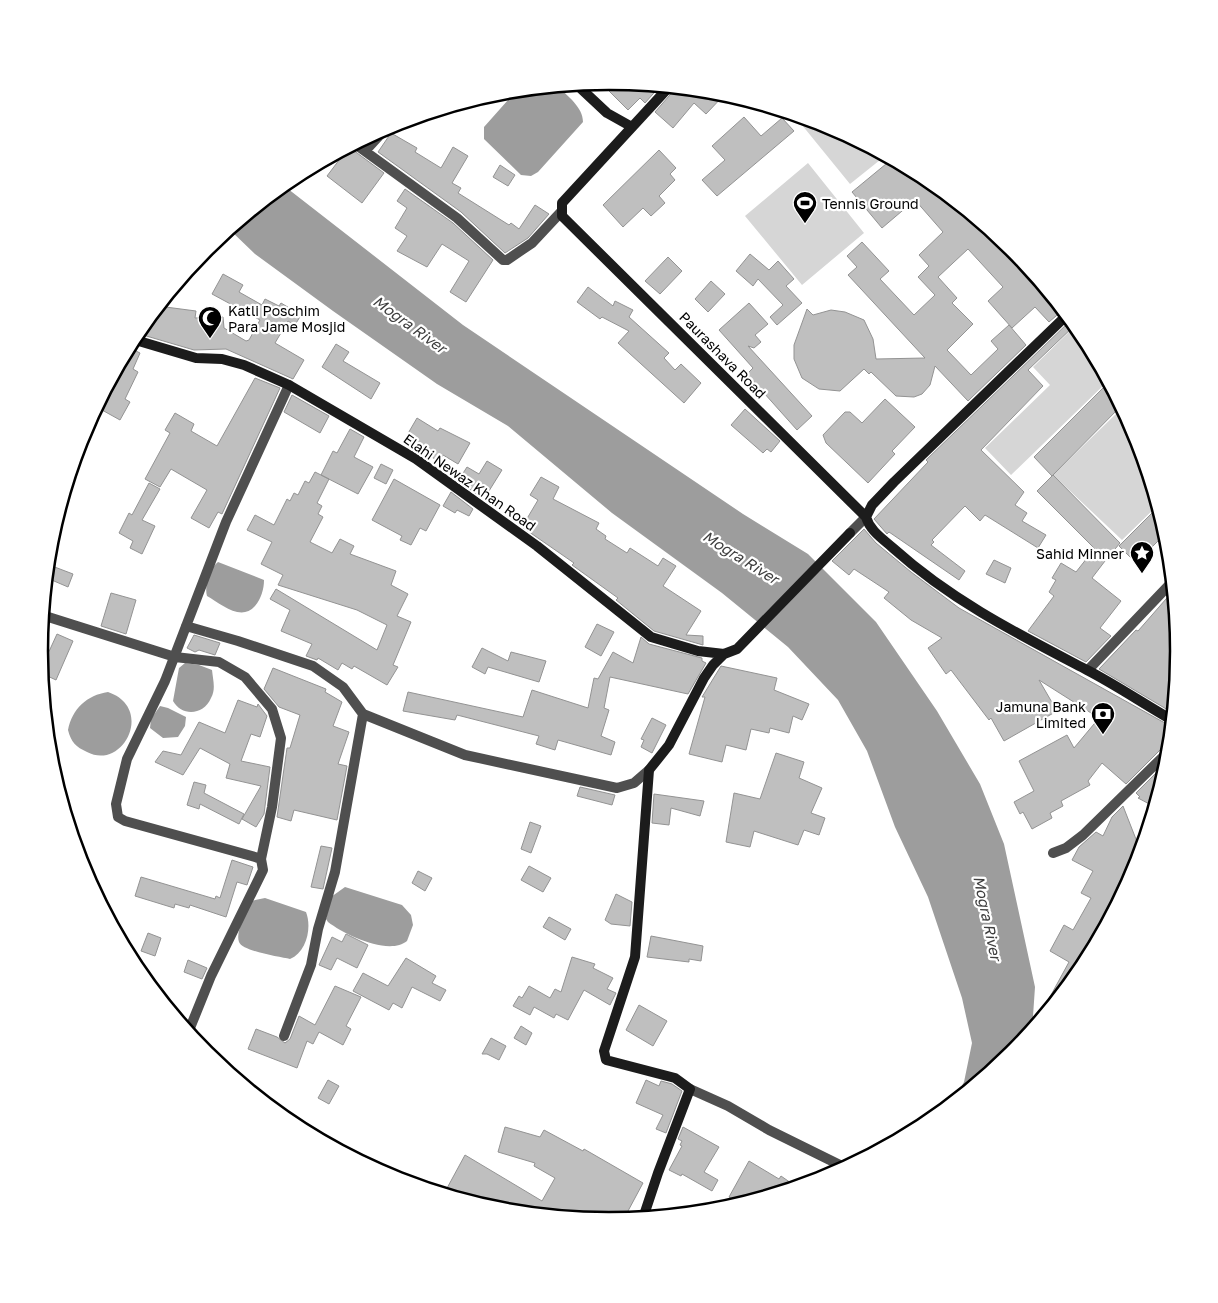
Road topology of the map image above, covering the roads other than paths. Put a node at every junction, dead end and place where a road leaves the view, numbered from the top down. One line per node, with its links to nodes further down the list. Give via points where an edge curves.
1 (583, 91): 3 (street, via 607,113)
2 (664, 93): 3 (street)
3 (632, 127): 7 (street, via 562,203)
4 (371, 143): 6 (street)
5 (360, 148): 6 (street)
6 (364, 151): 7 (street, via 457,218 503,260 532,244)
7 (561, 212): 11 (street, Paurashava Road, via 570,226 654,305)
8 (1062, 320): 11 (street, via 894,482 872,505)
9 (141, 342): 10 (street, Elahi Newaz Khan Road, via 196,358 237,363)
10 (289, 385): 14 (street, via 226,522); 15 (street, Elahi Newaz Khan Road, via 416,459 537,546 651,637 698,652)
11 (866, 517): 15 (street, via 737,649); 17 (street, Paurashava Road, via 875,532 936,585 1025,638)
12 (1167, 587): 17 (street)
13 (49, 617): 16 (street)
14 (186, 626): 16 (street); 18 (street, via 313,666 343,687)
15 (724, 654): 21 (street, via 704,678 668,745)
16 (175, 657): 23 (street, via 220,662 245,677 272,709 281,738); 23 (street, via 127,758 116,804 117,814 120,819 134,824)
17 (1088, 670): 19 (street, Paurashava Road)
18 (363, 714): 21 (street, via 465,755 602,785 626,787); 25 (street, via 335,872 311,964)
19 (1167, 717)
20 (1160, 759): 22 (street, via 1083,834 1066,848)
21 (649, 770): 26 (street, via 635,957 604,1051 606,1060 675,1078)
22 (1052, 853)
23 (261, 859): 24 (street, via 263,870 211,976)
24 (191, 1026)
25 (284, 1036)
26 (690, 1089): 27 (street); 28 (street)
27 (838, 1164)
28 (645, 1212)

